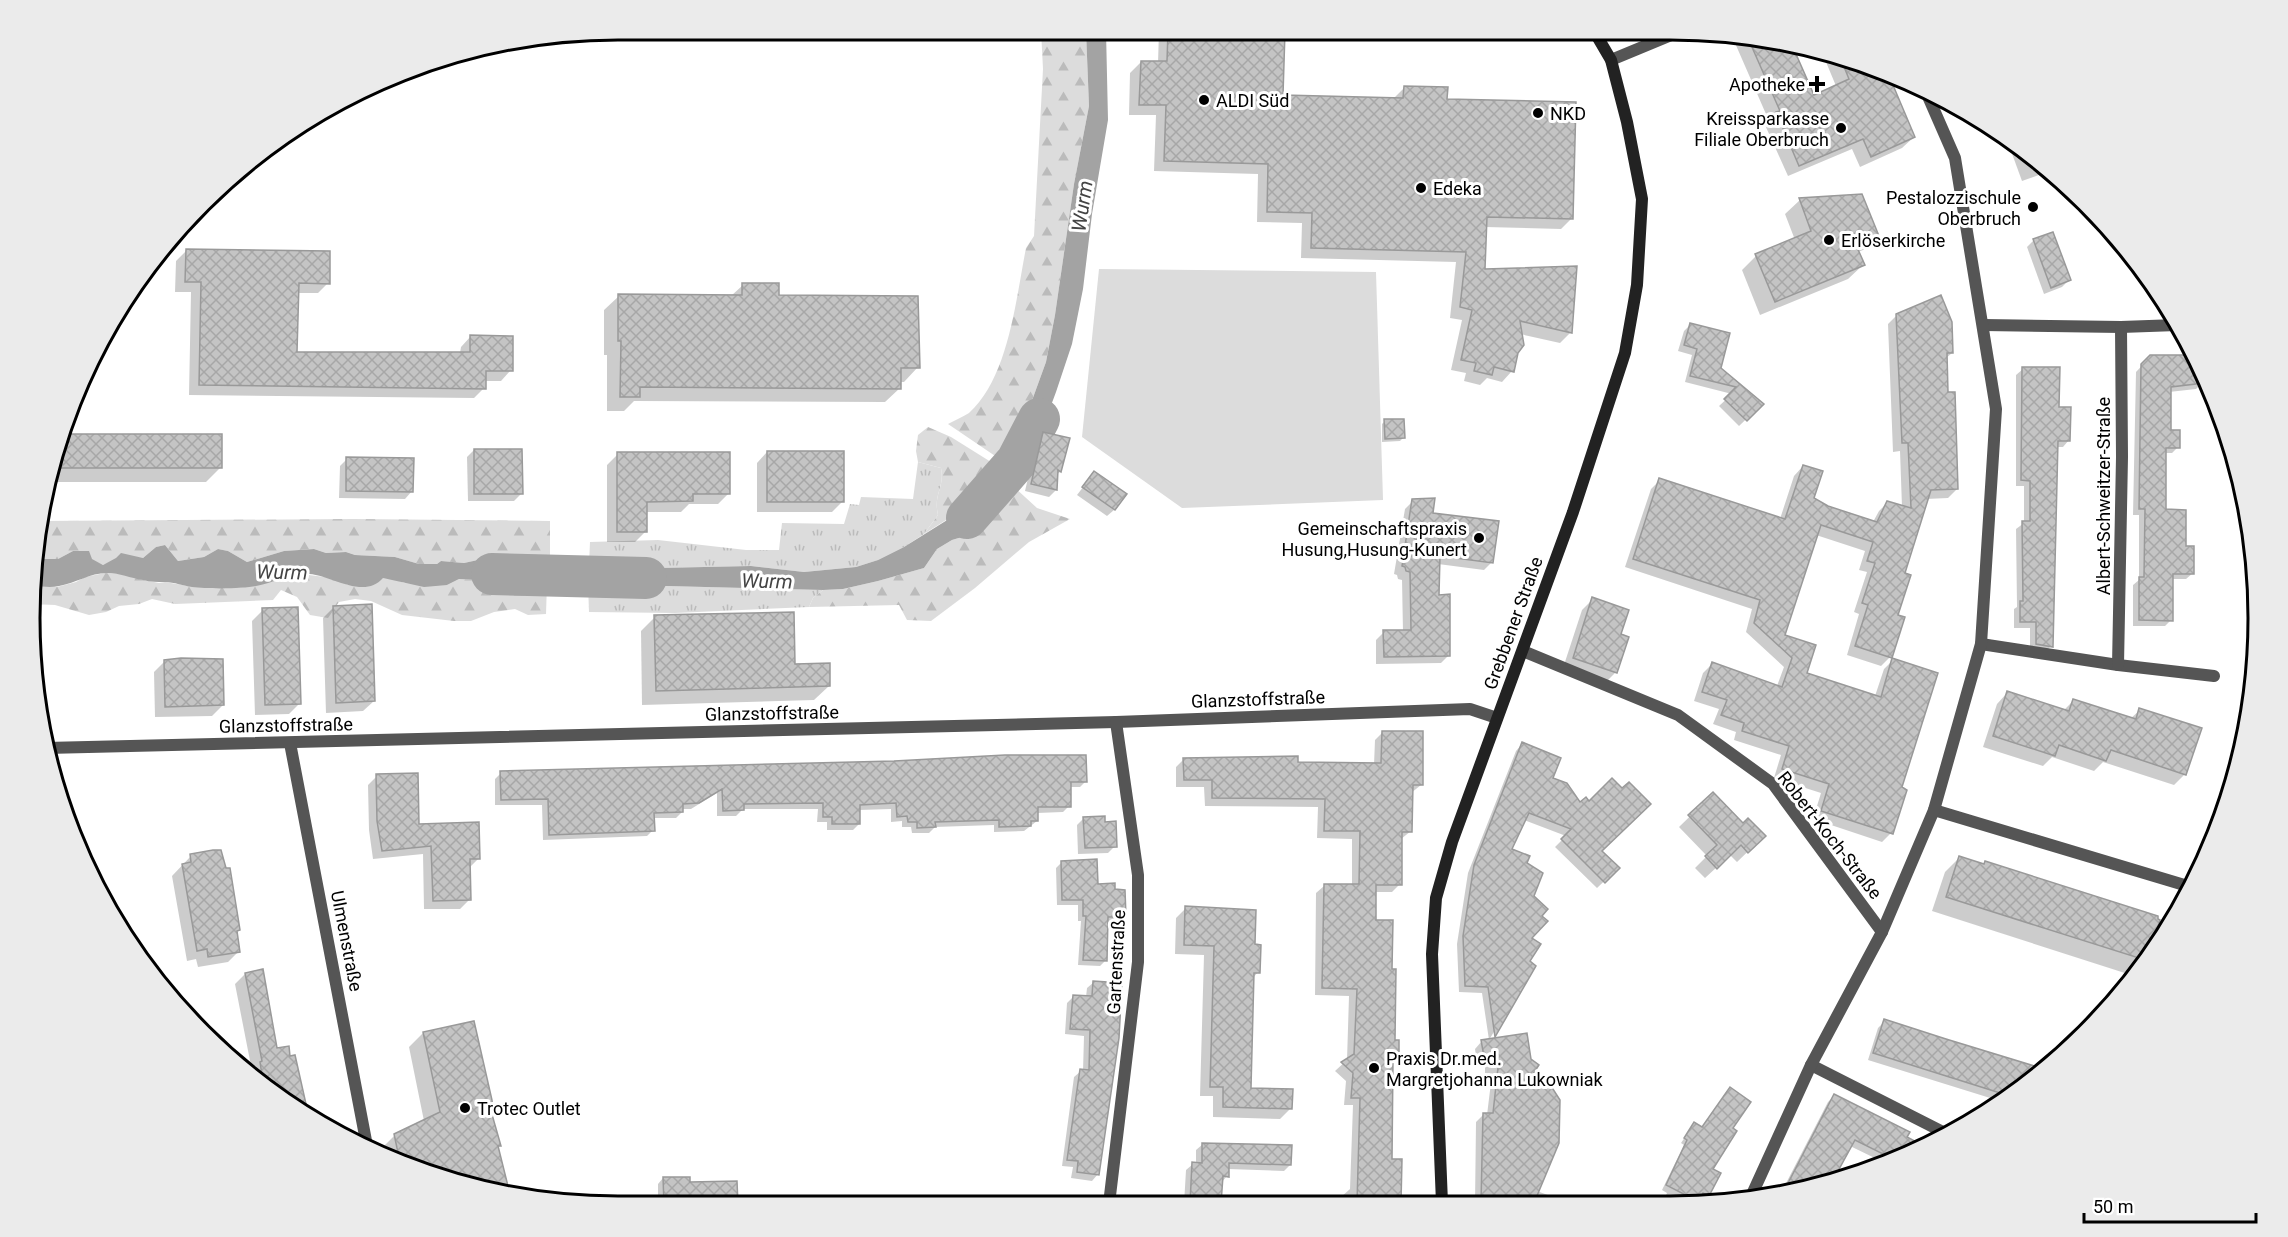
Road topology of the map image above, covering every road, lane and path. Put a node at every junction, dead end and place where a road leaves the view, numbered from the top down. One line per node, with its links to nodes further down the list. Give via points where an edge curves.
1 (1599, 40): 3 (street, Grebbener Straße)
2 (1659, 40): 3 (street)
3 (1611, 60): 9 (street, Grebbener Straße, via 1642,199 1637,285 1625,353)
4 (1931, 103): 5 (street, via 1955,158)
5 (1984, 325): 7 (street); 8 (street, via 1996,409)
6 (2167, 325): 7 (street)
7 (2121, 327): 10 (street, Albert-Schweitzer-Straße)
8 (1981, 644): 10 (street); 16 (street)
9 (1523, 651): 12 (street, Grebbener Straße); 18 (street, Robert-Koch-Straße, via 1678,715 1773,783)
10 (2118, 665): 11 (street)
11 (2214, 676)
12 (1497, 718): 13 (street, Glanzstoffstraße, via 1470,709); 24 (street, Grebbener Straße, via 1436,897 1431,954)
13 (1116, 722): 14 (street, Glanzstoffstraße); 23 (street, Gartenstraße, via 1138,875 1138,962)
14 (290, 743): 15 (street, Glanzstoffstraße); 21 (street, Ulmenstraße)
15 (56, 748)
16 (1934, 810): 17 (street); 18 (street)
17 (2182, 884)
18 (1882, 932): 19 (street)
19 (1811, 1065): 20 (street); 22 (street)
20 (1938, 1130)
21 (366, 1138)
22 (1754, 1190)
23 (1110, 1196)
24 (1442, 1196)

